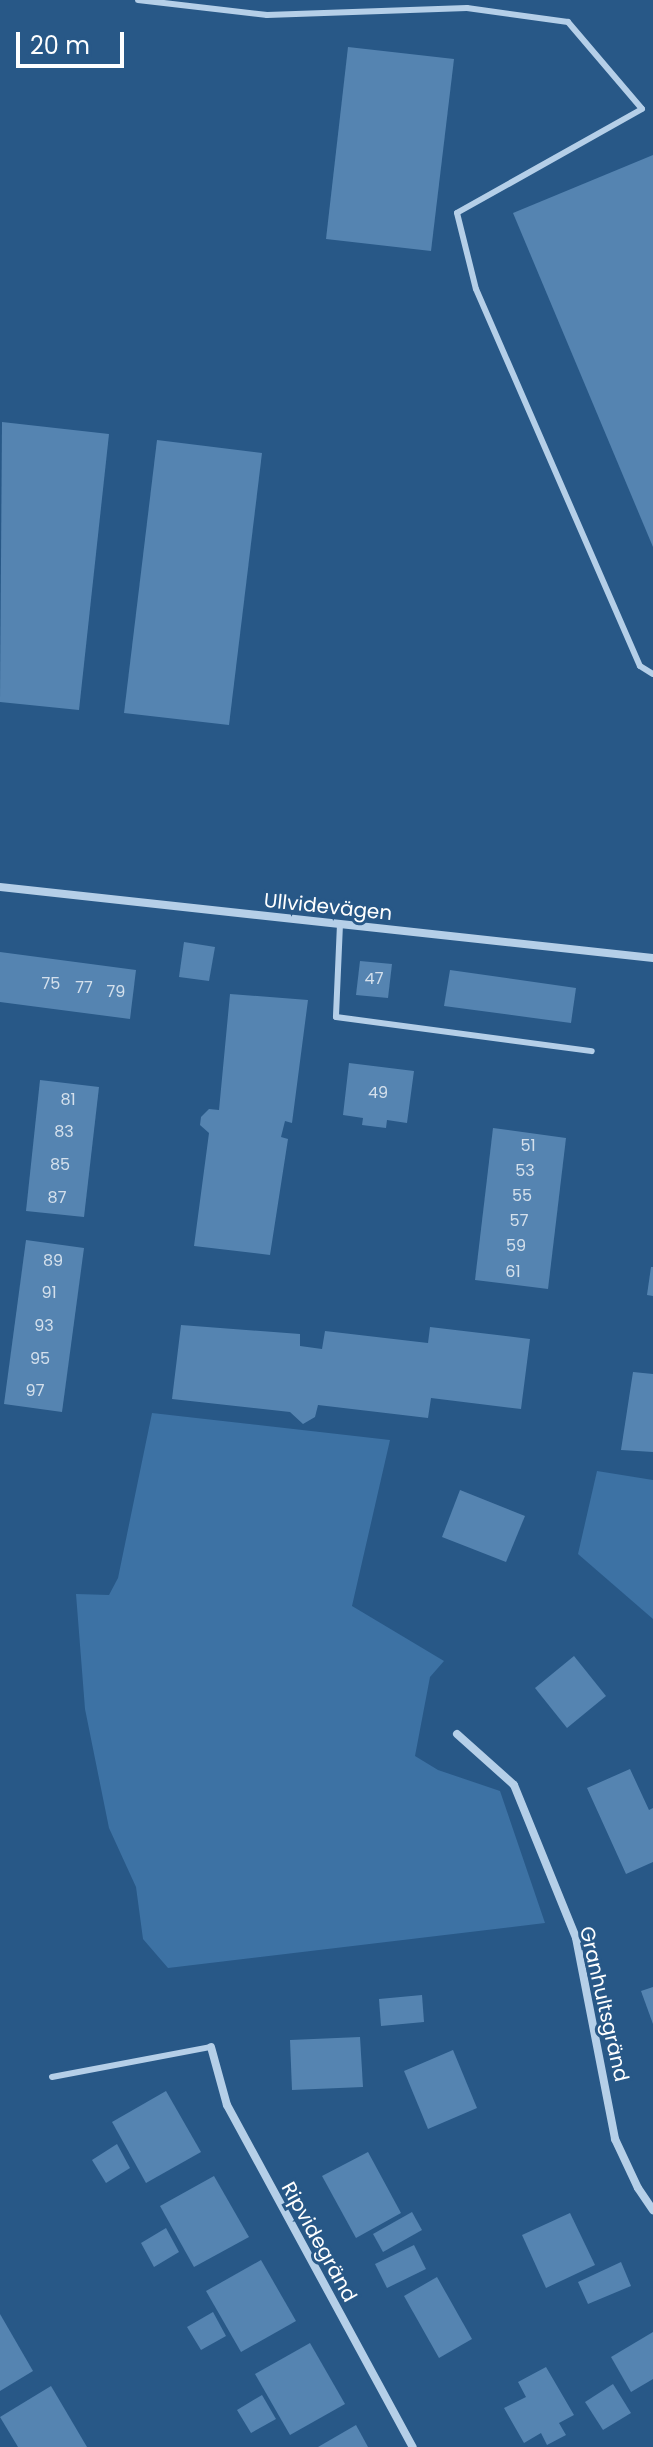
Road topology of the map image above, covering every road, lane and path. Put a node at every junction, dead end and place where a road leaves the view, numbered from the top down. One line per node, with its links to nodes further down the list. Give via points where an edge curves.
1 (138, 0): 2 (lane, via 267,15 467,8 568,22 642,109 457,213 476,289 640,666)
2 (653, 674)
3 (0, 887): 4 (street, Ullvidevägen)
4 (340, 924): 5 (street, Ullvidevägen); 6 (lane, via 336,1017)
5 (653, 958)
6 (592, 1051)
7 (457, 1734): 10 (street, Granhultsgränd, via 514,1785 576,1938 615,2139)
8 (211, 2047): 9 (lane); 11 (street, Ripvidegränd, via 227,2105)
9 (52, 2077)
10 (653, 2210)
11 (413, 2447)

